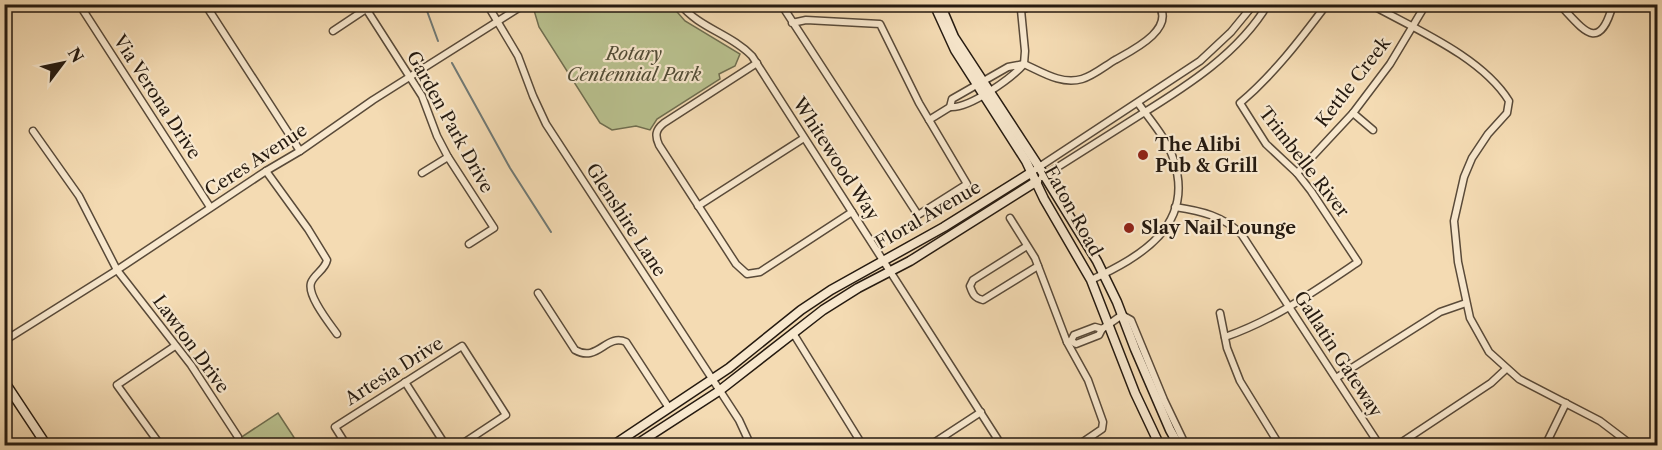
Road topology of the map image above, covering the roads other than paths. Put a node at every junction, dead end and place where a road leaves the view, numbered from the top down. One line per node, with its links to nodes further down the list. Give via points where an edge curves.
1 (79, 4): 44 (street, Via Verona Drive)
2 (205, 4): 36 (street)
3 (487, 4): 19 (street, Glenshire Lane)
4 (525, 4): 19 (street, Ceres Avenue)
5 (680, 4): 23 (street, Whitewood Way, via 695,20 746,50)
6 (781, 4): 20 (street)
7 (934, 4): 26 (street, Eaton Road, via 955,50)
8 (940, 4): 26 (street)
9 (1036, 4): 24 (street, via 1022,10)
10 (1158, 4): 24 (street, via 1163,18 1156,33 1082,79 1061,80)
11 (1254, 4): 28 (street, Floral Avenue, via 1200,61)
12 (1268, 4): 30 (street, Floral Avenue, via 1216,62)
13 (1327, 4): 41 (street, Trimbelle River, via 1262,84 1240,103 1266,144)
14 (1370, 4): 21 (street)
15 (1426, 4): 21 (street, Kettle Creek)
16 (1559, 4): 17 (street, via 1585,31 1596,33 1606,27)
17 (1613, 4)
18 (365, 7): 22 (street); 25 (street, Garden Park Drive)
19 (498, 21): 25 (street, Ceres Avenue); 70 (street, Glenshire Lane, via 518,56 546,124)
20 (792, 23): 32 (street, via 806,20 880,24); 32 (street, via 918,215 967,184)
21 (1413, 28): 31 (street, Kettle Creek); 57 (street, via 1473,63 1500,86 1509,101 1507,113 1472,158 1454,221)
22 (333, 31)
23 (757, 63): 35 (street, Whitewood Way); 43 (street, via 658,127 659,146)
24 (1024, 64): 26 (street, via 1008,67); 27 (street, via 1013,76)
25 (410, 77): 36 (street, Ceres Avenue); 37 (street, Garden Park Drive)
26 (980, 84): 27 (street, Eaton Road); 29 (street, via 952,99)
27 (986, 92): 29 (street, via 957,108); 38 (street, Eaton Road)
28 (1138, 103): 30 (street); 38 (street, Floral Avenue)
29 (950, 106): 32 (street)
30 (1145, 112): 42 (street, Floral Avenue); 45 (street, via 1174,162 1178,189)
31 (1353, 113): 33 (street); 41 (street, Kettle Creek)
32 (929, 120)
33 (1373, 130)
34 (33, 131): 52 (street, Lawton Drive, via 79,196)
35 (804, 138): 43 (street); 46 (street, Whitewood Way)
36 (300, 151): 39 (street, Ceres Avenue)
37 (448, 157): 40 (street); 48 (street, Garden Park Drive, via 494,228)
38 (1036, 169): 42 (street, Eaton Road); 50 (street, Floral Avenue)
39 (266, 171): 44 (street, Ceres Avenue); 63 (street, via 327,260 310,286 316,303)
40 (422, 173)
41 (1297, 173): 58 (street, Trimbelle River, via 1358,262)
42 (1040, 178): 53 (street, Floral Avenue); 54 (street, Eaton Road); 55 (street, Eaton Road, via 1044,199)
43 (698, 206): 46 (street, via 747,274 760,272)
44 (210, 207): 52 (street, Ceres Avenue)
45 (1175, 207): 54 (street, via 1157,241); 58 (street, Gallatin Gateway, via 1211,215 1234,227)
46 (852, 212): 50 (street, Whitewood Way)
47 (1010, 218): 49 (street)
48 (469, 244)
49 (1027, 246): 51 (street); 51 (street, via 973,280 973,294 983,300)
50 (884, 260): 53 (street, Whitewood Way); 70 (street, Floral Avenue, via 816,300)
51 (1038, 266): 66 (street)
52 (117, 270): 65 (street, Ceres Avenue); 67 (street, Lawton Drive)
53 (891, 272): 62 (street, Floral Avenue, via 840,299); 76 (street, Whitewood Way)
54 (1104, 274): 55 (street); 60 (street, Eaton Road)
55 (1091, 280): 61 (street, Eaton Road)
56 (538, 293): 75 (street, via 581,353 592,353 614,340 626,342)
57 (1466, 303): 68 (street, via 1481,340); 69 (street, via 1440,312)
58 (1290, 307): 64 (street); 69 (street, Gallatin Gateway)
59 (1220, 313): 64 (street)
60 (1122, 315): 61 (street); 91 (street, Eaton Road); 92 (street, Eaton Road, via 1131,320)
61 (1105, 327): 66 (street, via 1074,335); 90 (street, Eaton Road)
62 (793, 333): 73 (street, Floral Avenue); 86 (street)
63 (337, 334)
64 (1225, 337): 93 (street, via 1240,381)
65 (4, 341)
66 (1069, 341): 89 (street, via 1103,422 1102,429)
67 (175, 346): 77 (street, Lawton Drive); 79 (street, via 117,385)
68 (1506, 369): 74 (street, via 1528,386); 95 (street)
69 (1336, 378): 94 (street, Gallatin Gateway)
70 (711, 380): 73 (street, Glenshire Lane); 75 (street, Floral Avenue)
71 (4, 381): 78 (street)
72 (405, 382): 80 (street, Artesia Drive, via 335,427); 81 (street); 82 (street, Artesia Drive, via 462,346 506,415)
73 (718, 391): 84 (street, Floral Avenue); 85 (street, Glenshire Lane)
74 (1566, 404): 96 (street); 97 (street, via 1600,421)
75 (669, 408): 83 (street, Floral Avenue)
76 (981, 412): 87 (street); 88 (street, Whitewood Way)
77 (238, 437)
78 (47, 446)
79 (161, 446)
80 (347, 446)
81 (446, 446)
82 (459, 446)
83 (612, 446)
84 (634, 446)
85 (751, 446)
86 (863, 446)
87 (929, 446)
88 (1002, 446)
89 (1077, 446)
90 (1160, 446)
91 (1179, 446)
92 (1186, 446)
93 (1280, 446)
94 (1380, 446)
95 (1396, 446)
96 (1545, 446)
97 (1633, 446)

